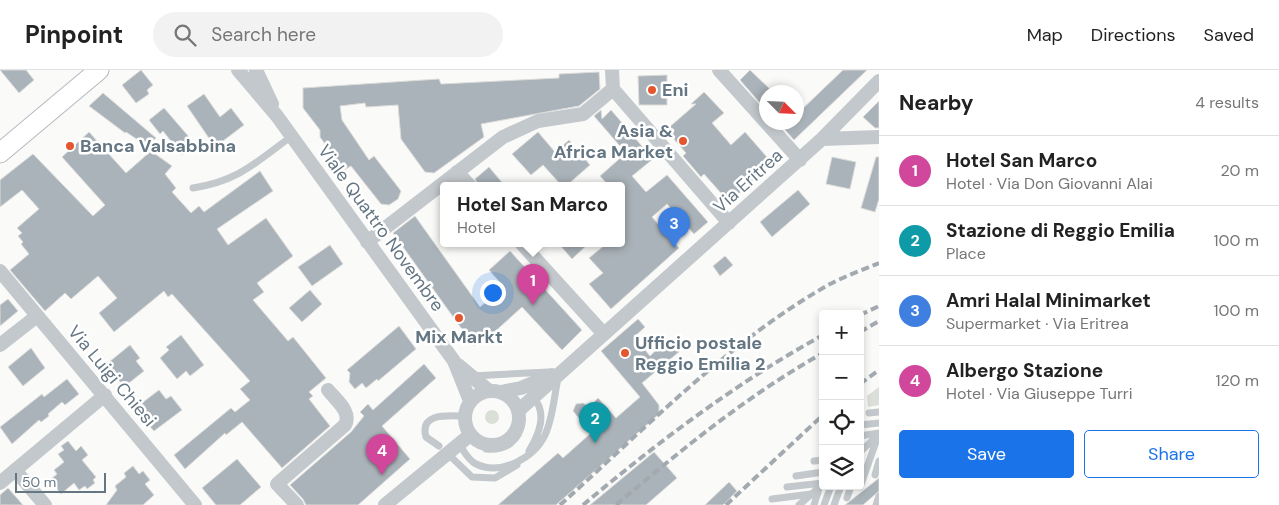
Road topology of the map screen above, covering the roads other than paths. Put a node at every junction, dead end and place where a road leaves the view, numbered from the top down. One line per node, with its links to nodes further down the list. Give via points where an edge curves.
1 (99, 70): 12 (main road)
2 (238, 70): 8 (street, Viale Quattro Novembre)
3 (256, 70): 8 (street, Viale Quattro Novembre)
4 (612, 70): 7 (street)
5 (719, 70): 13 (street)
6 (879, 81): 11 (street, Via Eritrea)
7 (613, 89): 14 (street, via 582,114 538,121 510,134); 19 (street)
8 (277, 116): 9 (street, Viale Quattro Novembre)
9 (292, 136): 18 (lane, via 238,175); 20 (street, Viale Quattro Novembre)
10 (879, 137): 11 (street)
11 (822, 139): 13 (street, Via Eritrea)
12 (0, 154)
13 (800, 160): 19 (street, Via Eritrea)
14 (457, 172): 15 (street); 16 (street)
15 (444, 182)
16 (466, 182)
17 (440, 185): 20 (street)
18 (193, 188)
19 (729, 224): 24 (street, Via Eritrea)
20 (367, 242): 26 (street, Viale Quattro Novembre)
21 (525, 247): 24 (street)
22 (0, 271): 23 (street, Via Luigi Chiesi)
23 (37, 316): 25 (street); 32 (street, Via Luigi Chiesi)
24 (603, 333): 27 (street, Via Eritrea)
25 (0, 345)
26 (454, 361): 28 (street); 34 (street)
27 (564, 368): 28 (lane); 29 (street); 33 (street, Via Eritrea); 47 (lane, via 545,436)
28 (471, 376): 31 (street)
29 (521, 388): 31 (street); 33 (lane)
30 (328, 390): 70 (street, via 348,419 277,484)
31 (495, 391): 34 (street, via 478,394); 37 (street, via 512,399)
32 (105, 395): 51 (street); 68 (street, Via Luigi Chiesi)
33 (533, 397): 37 (street, Via Eritrea); 47 (lane, via 540,407 540,424)
34 (470, 401): 38 (street)
35 (879, 412): 36 (lane)
36 (869, 413)
37 (519, 414): 43 (street, via 516,430 505,442 494,445)
38 (464, 416): 43 (street, via 466,426); 46 (lane, via 439,416 428,422 426,435 429,441)
39 (879, 423): 40 (lane)
40 (864, 425)
41 (879, 434): 42 (lane); 45 (lane); 53 (lane)
42 (864, 436)
43 (475, 439): 44 (street)
44 (459, 444): 46 (street); 47 (lane, via 474,462 483,466 502,467)
45 (864, 448)
46 (443, 449): 47 (lane, via 469,476 482,479 504,474); 71 (street)
47 (525, 458)
48 (819, 460): 49 (lane)
49 (814, 461)
50 (879, 461): 54 (lane)
51 (15, 470): 56 (street); 69 (street)
52 (819, 473): 55 (lane)
53 (864, 475)
54 (874, 475)
55 (796, 476)
56 (0, 483)
57 (819, 485): 58 (lane)
58 (787, 487)
59 (819, 488): 64 (lane)
60 (820, 490): 74 (lane)
61 (830, 490): 75 (lane)
62 (840, 490): 76 (lane)
63 (850, 490): 66 (lane)
64 (810, 496): 67 (lane); 72 (lane); 73 (lane)
65 (879, 496): 77 (lane)
66 (847, 498)
67 (772, 499)
68 (189, 503)
69 (45, 505)
70 (297, 505)
71 (385, 505)
72 (799, 505)
73 (805, 505)
74 (814, 505)
75 (824, 505)
76 (834, 505)
77 (876, 505)

